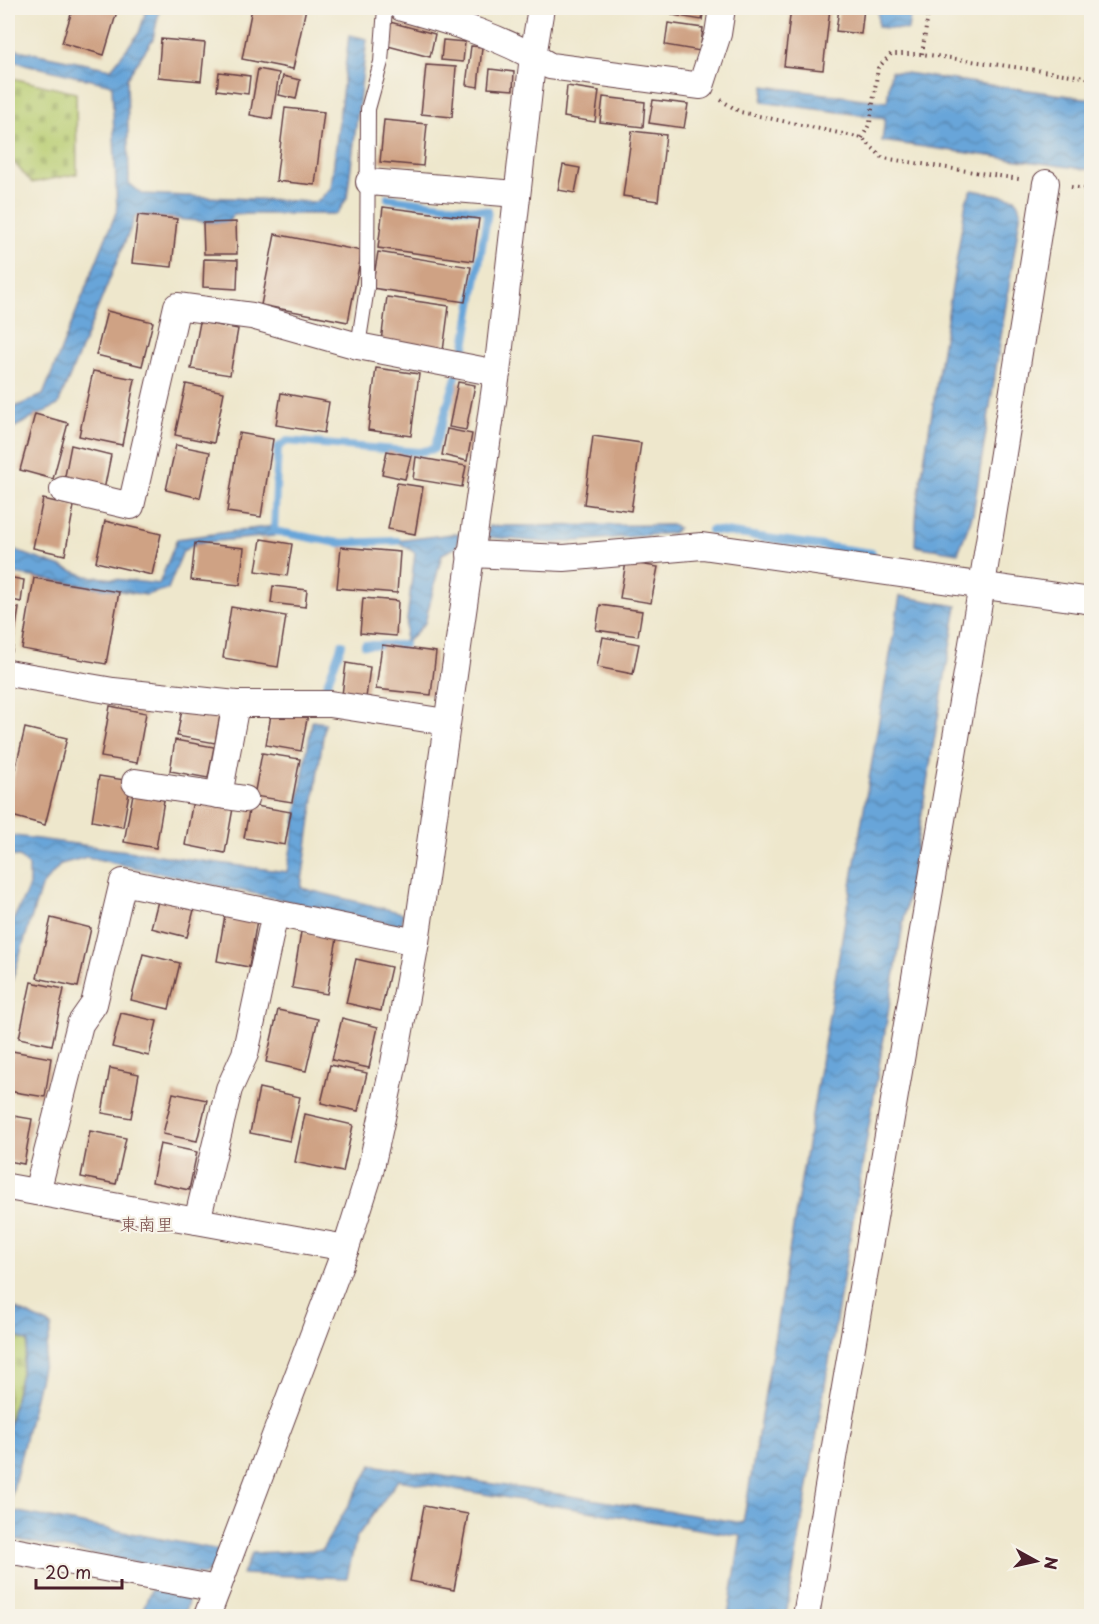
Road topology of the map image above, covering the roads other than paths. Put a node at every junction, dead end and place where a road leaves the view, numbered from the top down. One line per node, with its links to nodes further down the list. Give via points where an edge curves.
1 (385, 8): 6 (lane, via 381,62 368,109)
2 (402, 8): 5 (street, via 462,24)
3 (541, 8): 5 (street)
4 (722, 8): 5 (street, via 701,86 550,66)
5 (533, 56): 8 (street)
6 (369, 182): 8 (street); 9 (lane, via 367,288)
7 (1046, 183): 13 (street)
8 (517, 194): 10 (street)
9 (358, 346): 10 (street); 11 (street, via 252,316 177,306 130,506)
10 (497, 374): 12 (street)
11 (63, 490)
12 (470, 554): 13 (street, via 564,558 702,546); 17 (street)
13 (982, 585): 14 (street); 30 (street)
14 (1092, 601)
15 (8, 673): 16 (street, via 113,691)
16 (236, 704): 17 (street, via 330,704); 19 (street)
17 (446, 722): 22 (street)
18 (135, 782): 19 (street)
19 (219, 795): 20 (street)
20 (245, 799)
21 (275, 913): 22 (street); 24 (street, via 123,882 93,1004 80,1024); 25 (street, via 245,1054 229,1089)
22 (416, 942): 26 (street, via 372,1161)
23 (8, 1187): 24 (street)
24 (37, 1192): 25 (street)
25 (197, 1221): 26 (street)
26 (346, 1248): 28 (street)
27 (8, 1550): 28 (street)
28 (217, 1589): 29 (street)
29 (207, 1617)
30 (806, 1617)

